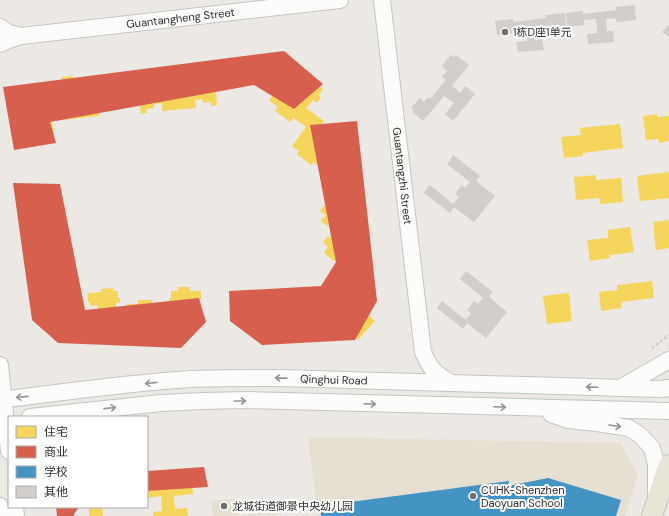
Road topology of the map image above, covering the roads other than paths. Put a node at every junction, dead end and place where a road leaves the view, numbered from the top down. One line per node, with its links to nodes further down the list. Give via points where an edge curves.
1 (340, 0): 4 (street, Guantangheng Street)
2 (382, 0): 6 (street, Guantangzhi Street)
3 (0, 27): 4 (street, Guantangheng Street)
4 (21, 36): 5 (street, Guantangheng Street)
5 (0, 44)
6 (422, 352): 9 (street, Guantangzhi Street, via 412,374); 10 (street, Guantangzhi Street, via 428,365 437,375)
7 (669, 360): 11 (street)
8 (0, 365): 13 (street)
9 (398, 382): 10 (street, Qinghui Road); 13 (street, Qinghui Road, one-way to 13, via 280,378 192,379)
10 (451, 383): 11 (street, Qinghui Road, one-way to 10)
11 (620, 388): 12 (street, Qinghui Road)
12 (669, 388)
13 (2, 400): 17 (street)
14 (537, 408): 15 (street, Qinghui Road); 16 (street, Qinghui Road, one-way to 14, via 161,403 248,400); 21 (street, one-way to 21, via 568,420 629,428 640,435 652,448 656,464)
15 (669, 411)
16 (39, 416)
17 (5, 420): 18 (street)
18 (8, 443)
19 (669, 465): 21 (main road)
20 (0, 506): 22 (street)
21 (654, 513)
22 (1, 516)

